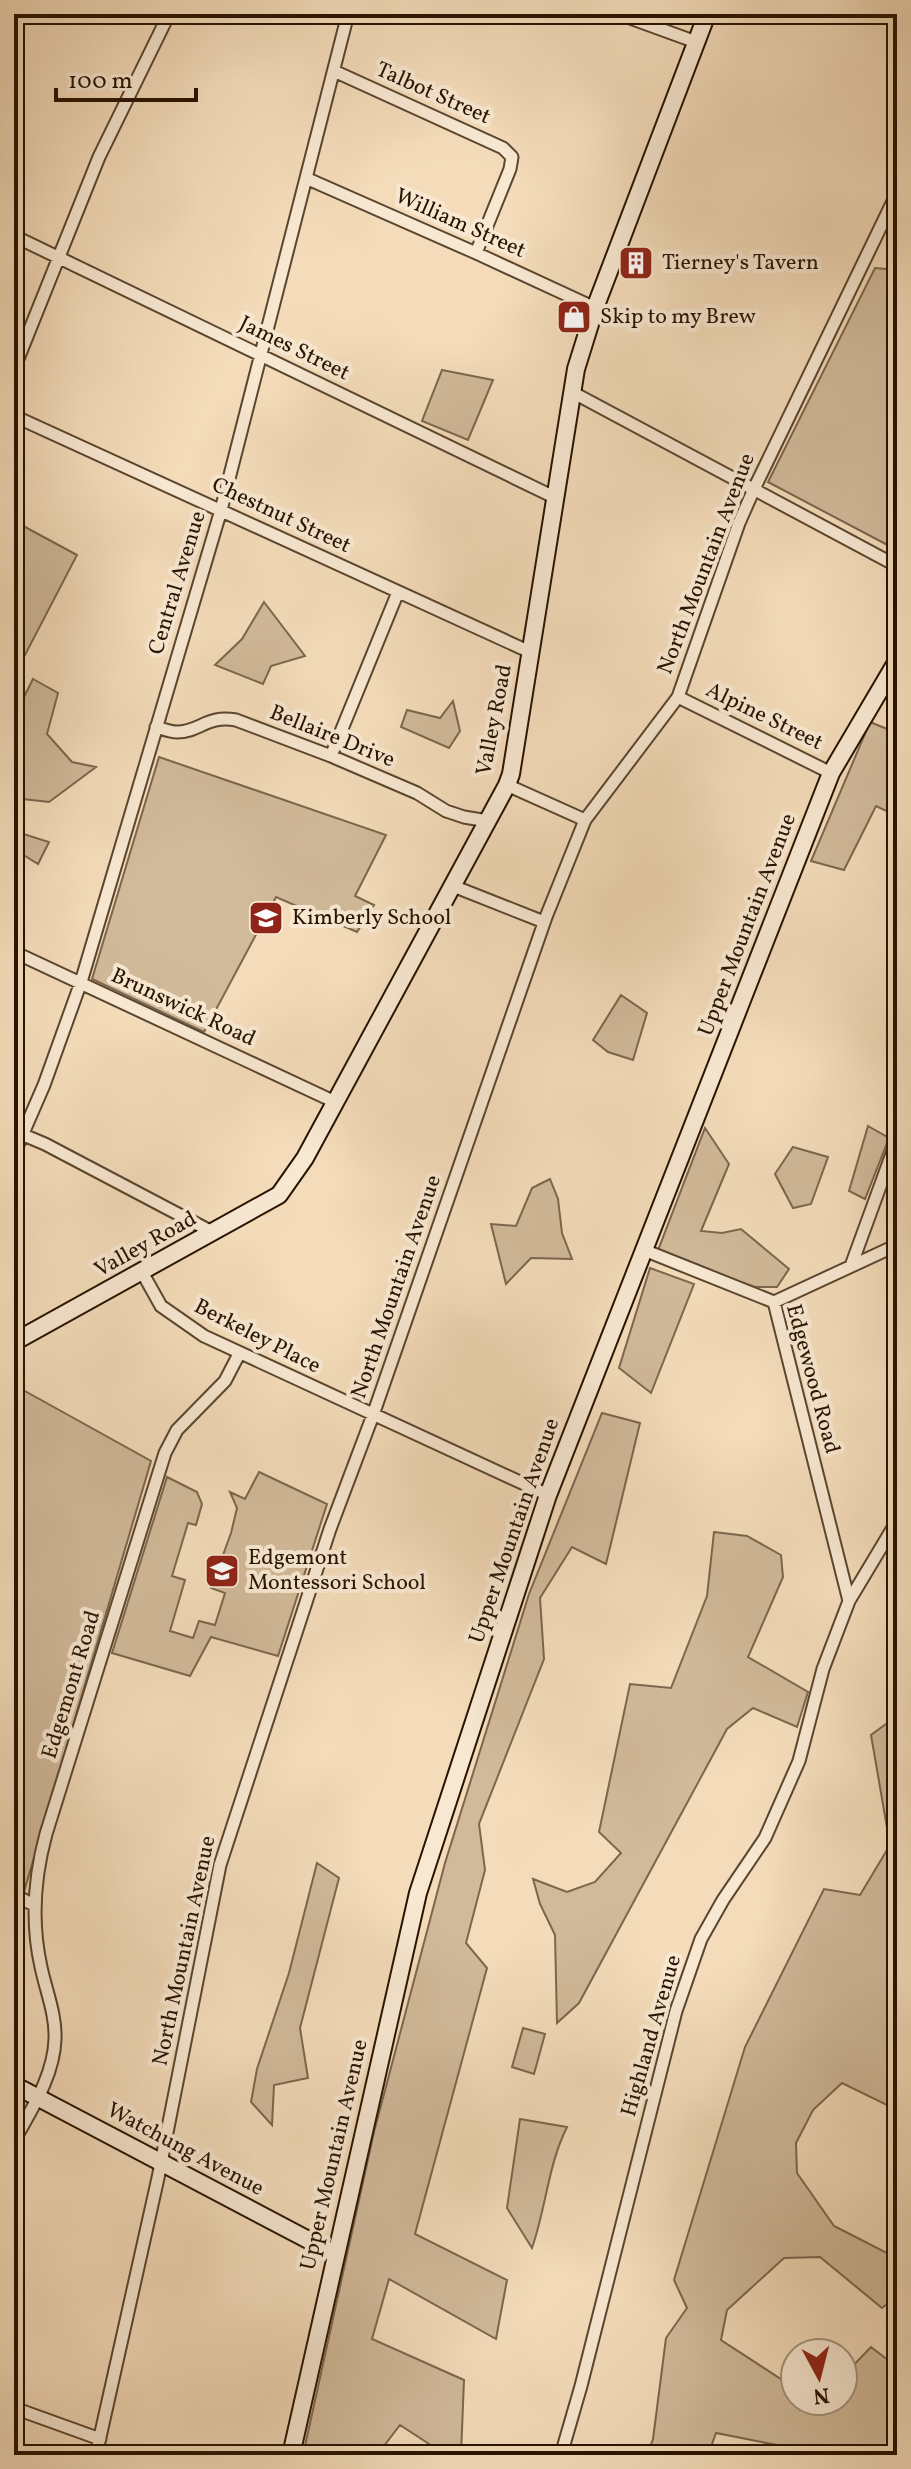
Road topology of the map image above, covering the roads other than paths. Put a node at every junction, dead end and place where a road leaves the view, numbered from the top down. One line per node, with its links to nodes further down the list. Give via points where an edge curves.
1 (169, 14): 11 (street, via 99,157)
2 (348, 14): 6 (street, Central Avenue)
3 (619, 14): 5 (street)
4 (707, 14): 5 (street, Valley Road)
5 (696, 42): 12 (street, Valley Road)
6 (334, 71): 7 (street, Central Avenue); 10 (street, Talbot Street, via 503,148 512,157)
7 (308, 179): 10 (street, William Street); 13 (street, Central Avenue)
8 (897, 193): 17 (street, North Mountain Avenue)
9 (14, 236): 11 (street, James Street)
10 (476, 253): 12 (street, William Street)
11 (59, 258): 13 (street, James Street); 14 (street)
12 (595, 308): 15 (street, Valley Road)
13 (262, 356): 18 (street, James Street); 19 (street, Central Avenue)
14 (14, 369)
15 (572, 392): 17 (street); 18 (street, Valley Road)
16 (14, 416): 19 (street, Chestnut Street)
17 (754, 489): 20 (street); 24 (street, North Mountain Avenue)
18 (556, 498): 22 (street, Valley Road)
19 (221, 510): 21 (street, Chestnut Street); 25 (street, Central Avenue)
20 (897, 566)
21 (398, 592): 22 (street, Chestnut Street); 26 (street)
22 (530, 652): 28 (street, Valley Road)
23 (897, 661): 27 (street, Upper Mountain Avenue)
24 (678, 697): 27 (street, Alpine Street); 29 (street, North Mountain Avenue)
25 (156, 727): 26 (street, Bellaire Drive, via 176,732 220,718 236,720); 34 (street, Central Avenue)
26 (331, 756): 30 (street, Bellaire Drive, via 446,811)
27 (831, 773): 41 (street, Upper Mountain Avenue)
28 (507, 785): 29 (street); 30 (street, Valley Road)
29 (585, 820): 32 (street, North Mountain Avenue)
30 (488, 821): 31 (street, Valley Road)
31 (453, 886): 32 (street); 35 (street, Valley Road)
32 (544, 922): 47 (street, North Mountain Avenue)
33 (14, 952): 34 (street, Brunswick Road)
34 (81, 982): 35 (street, Brunswick Road); 36 (street, Central Avenue, via 50,1071)
35 (335, 1102): 39 (street, Valley Road, via 279,1195)
36 (19, 1132): 38 (street, Central Avenue); 39 (street)
37 (897, 1140): 42 (street)
38 (14, 1154)
39 (214, 1233): 43 (street, Valley Road)
40 (897, 1245): 42 (street)
41 (644, 1250): 44 (street, Edgewood Road); 48 (street, Upper Mountain Avenue)
42 (851, 1266): 44 (street)
43 (142, 1272): 45 (street, Valley Road); 46 (street, Berkeley Place, via 168,1312)
44 (774, 1302): 50 (street, Edgewood Road)
45 (14, 1342)
46 (239, 1354): 47 (street, Berkeley Place); 52 (street, Edgemont Road, via 225,1381 177,1430 165,1453 41,1853)
47 (373, 1415): 48 (street, Berkeley Place); 56 (street, North Mountain Avenue, via 330,1529 220,1865)
48 (548, 1495): 57 (street, Upper Mountain Avenue, via 418,1893)
49 (897, 1521): 50 (street, Highland Avenue)
50 (849, 1601): 62 (street, Highland Avenue, via 823,1669 799,1761 765,1838 701,1939 676,2011)
51 (14, 1895): 52 (street)
52 (34, 1905): 54 (street, Edgemont Road, via 55,2041)
53 (14, 2085): 54 (street, Watchung Avenue)
54 (38, 2098): 55 (street, Edgemont Road); 56 (street, Watchung Avenue)
55 (14, 2141)
56 (161, 2163): 57 (street, Watchung Avenue); 59 (street, North Mountain Avenue)
57 (335, 2254): 61 (street, Upper Mountain Avenue)
58 (14, 2408): 59 (street)
59 (100, 2439): 60 (street, North Mountain Avenue)
60 (96, 2455)
61 (291, 2455)
62 (561, 2455)

